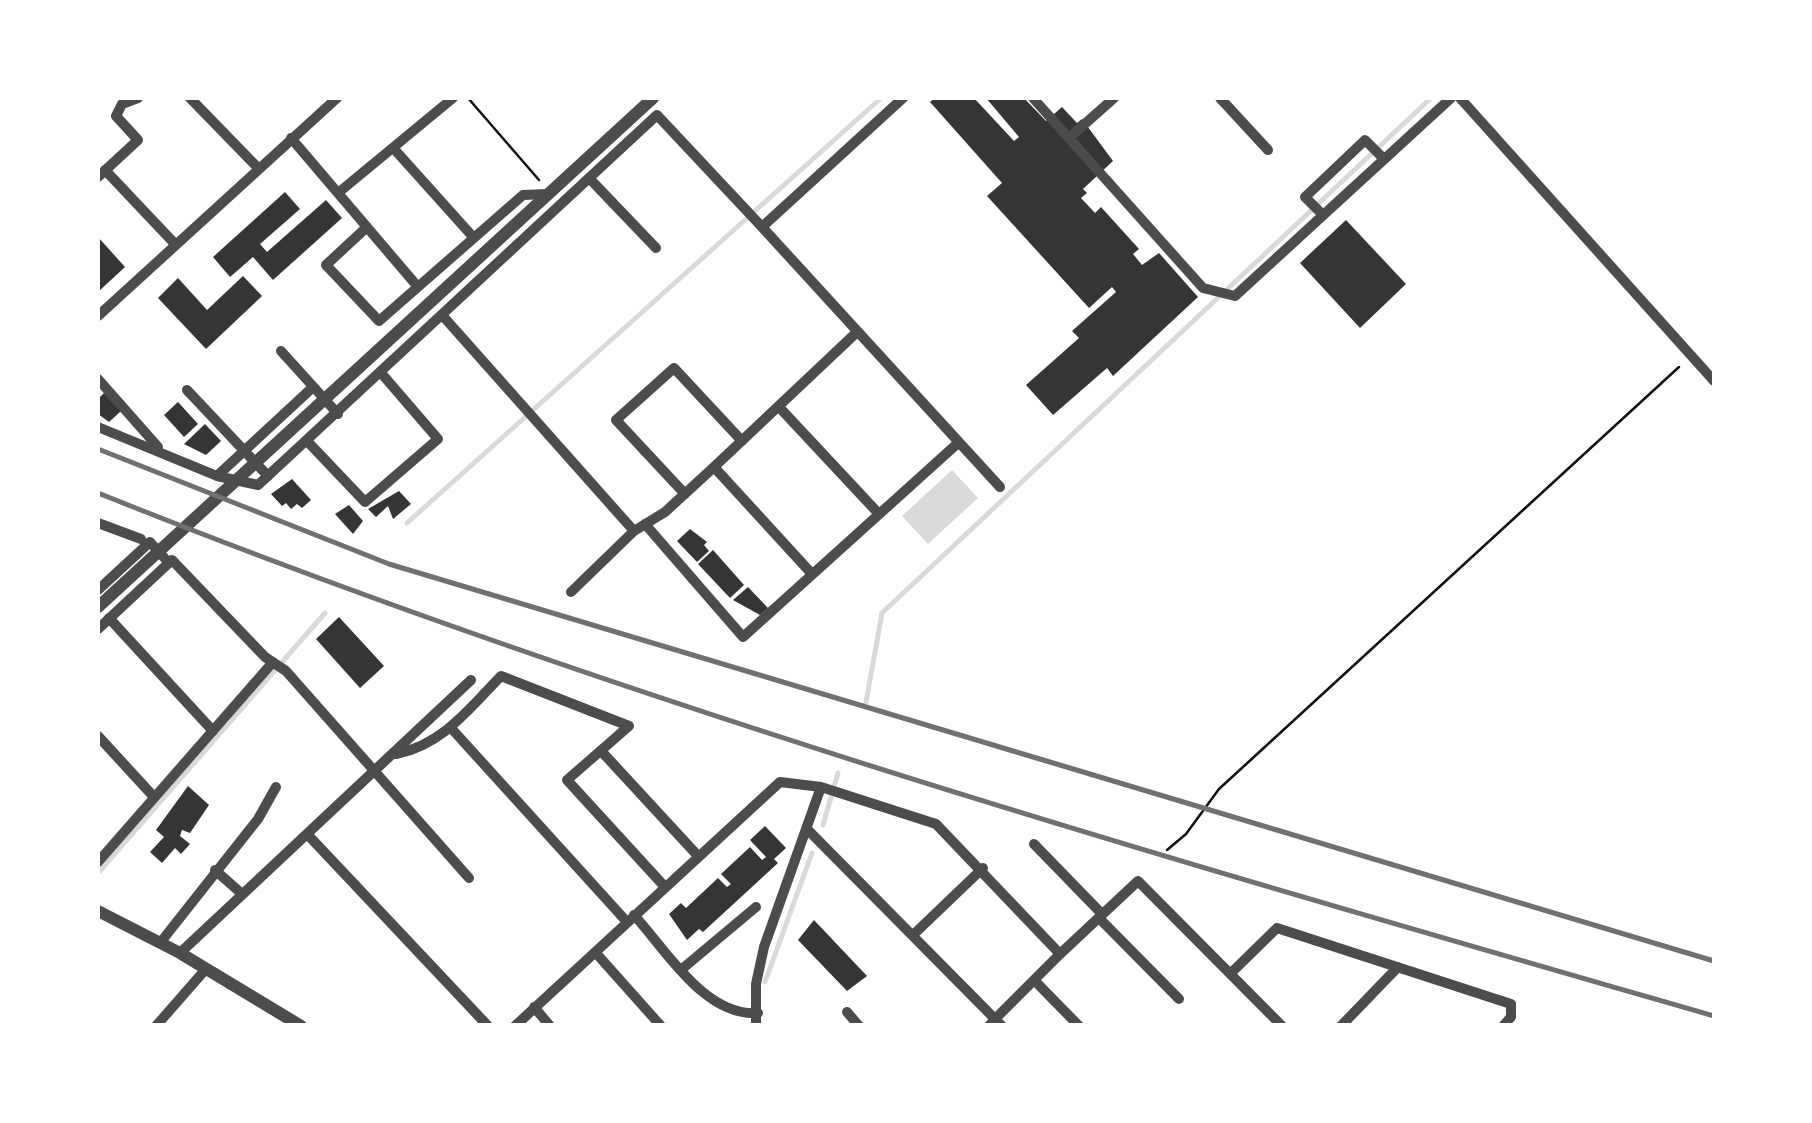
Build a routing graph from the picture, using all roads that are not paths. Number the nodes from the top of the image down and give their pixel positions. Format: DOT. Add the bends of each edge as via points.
graph roads {
  1 [pos="138,98"];
  2 [pos="190,98"];
  3 [pos="336,98"];
  4 [pos="454,98"];
  5 [pos="654,98"];
  6 [pos="902,98"];
  7 [pos="1032,98"];
  8 [pos="1114,98"];
  9 [pos="1220,98"];
  10 [pos="1450,98"];
  11 [pos="1460,98"];
  12 [pos="291,138"];
  13 [pos="1068,138"];
  14 [pos="395,150"];
  15 [pos="1268,150"];
  16 [pos="1384,159"];
  17 [pos="258,168"];
  18 [pos="101,174"];
  19 [pos="589,178"];
  20 [pos="338,193"];
  21 [pos="548,194"];
  22 [pos="1324,215"];
  23 [pos="755,220"];
  24 [pos="367,227"];
  25 [pos="474,238"];
  26 [pos="175,244"];
  27 [pos="656,248"];
  28 [pos="418,287"];
  29 [pos="442,315"];
  30 [pos="98,316"];
  31 [pos="856,332"];
  32 [pos="280,351"];
  33 [pos="382,374"];
  34 [pos="98,379"];
  35 [pos="1714,381"];
  36 [pos="312,388"];
  37 [pos="187,390"];
  38 [pos="779,407"];
  39 [pos="338,414"];
  40 [pos="98,426"];
  41 [pos="308,442"];
  42 [pos="742,442"];
  43 [pos="958,442"];
  44 [pos="162,452"];
  45 [pos="244,452"];
  46 [pos="714,467"];
  47 [pos="217,476"];
  48 [pos="268,476"];
  49 [pos="1000,487"];
  50 [pos="685,494"];
  51 [pos="879,514"];
  52 [pos="98,523"];
  53 [pos="640,527"];
  54 [pos="142,539"];
  55 [pos="169,563"];
  56 [pos="812,574"];
  57 [pos="98,590"];
  58 [pos="572,592"];
  59 [pos="98,607"];
  60 [pos="110,618"];
  61 [pos="98,629"];
  62 [pos="277,665"];
  63 [pos="471,680"];
  64 [pos="451,728"];
  65 [pos="213,732"];
  66 [pos="98,736"];
  67 [pos="603,753"];
  68 [pos="396,754"];
  69 [pos="376,774"];
  70 [pos="276,787"];
  71 [pos="821,788"];
  72 [pos="154,797"];
  73 [pos="808,829"];
  74 [pos="308,835"];
  75 [pos="1034,844"];
  76 [pos="698,856"];
  77 [pos="98,862"];
  78 [pos="983,868"];
  79 [pos="215,870"];
  80 [pos="469,878"];
  81 [pos="665,887"];
  82 [pos="242,894"];
  83 [pos="756,907"];
  84 [pos="98,911"];
  85 [pos="1100,916"];
  86 [pos="630,918"];
  87 [pos="913,935"];
  88 [pos="160,943"];
  89 [pos="594,952"];
  90 [pos="180,953"];
  91 [pos="1060,954"];
  92 [pos="682,968"];
  93 [pos="1398,968"];
  94 [pos="205,970"];
  95 [pos="1231,973"];
  96 [pos="1034,980"];
  97 [pos="1179,999"];
  98 [pos="534,1008"];
  99 [pos="846,1012"];
  100 [pos="757,1019"];
  101 [pos="995,1023"];
  102 [pos="156,1026"];
  103 [pos="301,1026"];
  104 [pos="488,1026"];
  105 [pos="514,1026"];
  106 [pos="550,1026"];
  107 [pos="661,1026"];
  108 [pos="859,1026"];
  109 [pos="1079,1026"];
  110 [pos="1282,1026"];
  111 [pos="1341,1026"];
  112 [pos="1502,1026"];
  1 -- 18 [label="street" via="122,104 116,116 138,140"];
  2 -- 17 [label="street"];
  3 -- 12 [label="street"];
  4 -- 14 [label="street"];
  5 -- 21 [label="street"];
  6 -- 23 [label="street"];
  7 -- 13 [label="street"];
  8 -- 13 [label="street"];
  9 -- 15 [label="street"];
  10 -- 16 [label="street"];
  11 -- 35 [label="street"];
  12 -- 17 [label="street"];
  12 -- 20 [label="street"];
  13 -- 22 [label="street" via="1203,288 1235,296"];
  14 -- 20 [label="street"];
  14 -- 25 [label="street"];
  16 -- 22 [label="street"];
  16 -- 22 [label="street" via="1365,140 1306,196"];
  17 -- 26 [label="street"];
  18 -- 26 [label="street"];
  19 -- 23 [label="street" via="657,115"];
  19 -- 27 [label="street"];
  19 -- 29 [label="street"];
  20 -- 24 [label="street"];
  21 -- 25 [label="street" via="523,195"];
  21 -- 59 [label="street"];
  23 -- 31 [label="street"];
  24 -- 28 [label="street"];
  24 -- 28 [label="street" via="326,265 378,321"];
  25 -- 28 [label="street"];
  26 -- 30 [label="street"];
  29 -- 33 [label="street"];
  29 -- 53 [label="street"];
  31 -- 38 [label="street"];
  31 -- 43 [label="street"];
  32 -- 36 [label="street"];
  33 -- 39 [label="street"];
  33 -- 41 [label="street" via="438,439 365,502"];
  34 -- 44 [label="street"];
  36 -- 39 [label="street"];
  36 -- 45 [label="street"];
  37 -- 45 [label="street"];
  38 -- 42 [label="street"];
  38 -- 51 [label="street"];
  39 -- 41 [label="street"];
  40 -- 44 [label="street"];
  41 -- 48 [label="street"];
  42 -- 46 [label="street"];
  42 -- 50 [label="street" via="674,368 616,420"];
  43 -- 49 [label="street"];
  43 -- 51 [label="street"];
  44 -- 47 [label="street"];
  45 -- 47 [label="street"];
  45 -- 48 [label="street"];
  46 -- 50 [label="street"];
  46 -- 56 [label="street"];
  47 -- 48 [label="street" via="258,485"];
  50 -- 53 [label="street"];
  51 -- 56 [label="street"];
  52 -- 54 [label="street"];
  53 -- 56 [label="street" via="742,637"];
  53 -- 58 [label="street"];
  55 -- 57 [label="street" via="150,542"];
  55 -- 60 [label="street"];
  55 -- 62 [label="street"];
  60 -- 61 [label="street"];
  60 -- 65 [label="street"];
  62 -- 65 [label="street"];
  62 -- 69 [label="street"];
  63 -- 68 [label="street"];
  64 -- 67 [label="street" via="501,676 629,726"];
  64 -- 68 [label="street" via="422,749"];
  64 -- 86 [label="street"];
  65 -- 72 [label="street"];
  66 -- 72 [label="street"];
  67 -- 76 [label="street"];
  67 -- 81 [label="street" via="567,780"];
  68 -- 69 [label="street"];
  69 -- 74 [label="street"];
  69 -- 80 [label="street"];
  70 -- 79 [label="street"];
  71 -- 73 [label="street"];
  71 -- 76 [label="street" via="780,782"];
  71 -- 78 [label="street" via="936,824"];
  72 -- 77 [label="street"];
  73 -- 87 [label="street"];
  73 -- 100 [label="street" via="764,947"];
  74 -- 82 [label="street"];
  74 -- 104 [label="street"];
  75 -- 85 [label="street"];
  76 -- 81 [label="street"];
  78 -- 87 [label="street"];
  78 -- 91 [label="street"];
  79 -- 82 [label="street"];
  79 -- 88 [label="street"];
  81 -- 86 [label="street"];
  82 -- 90 [label="street"];
  83 -- 92 [label="street"];
  84 -- 88 [label="street"];
  85 -- 91 [label="street"];
  85 -- 95 [label="street" via="1138,881"];
  85 -- 97 [label="street"];
  86 -- 89 [label="street"];
  86 -- 92 [label="street"];
  87 -- 101 [label="street"];
  88 -- 90 [label="street"];
  89 -- 98 [label="street"];
  89 -- 107 [label="street"];
  90 -- 94 [label="street"];
  91 -- 96 [label="street"];
  92 -- 100 [label="street" via="712,1000"];
  93 -- 95 [label="street" via="1277,928"];
  93 -- 111 [label="street"];
  93 -- 112 [label="street" via="1511,1004"];
  94 -- 102 [label="street"];
  94 -- 103 [label="street"];
  95 -- 110 [label="street"];
  96 -- 101 [label="street"];
  96 -- 109 [label="street"];
  98 -- 105 [label="street"];
  98 -- 106 [label="street"];
  99 -- 108 [label="street"];
}
